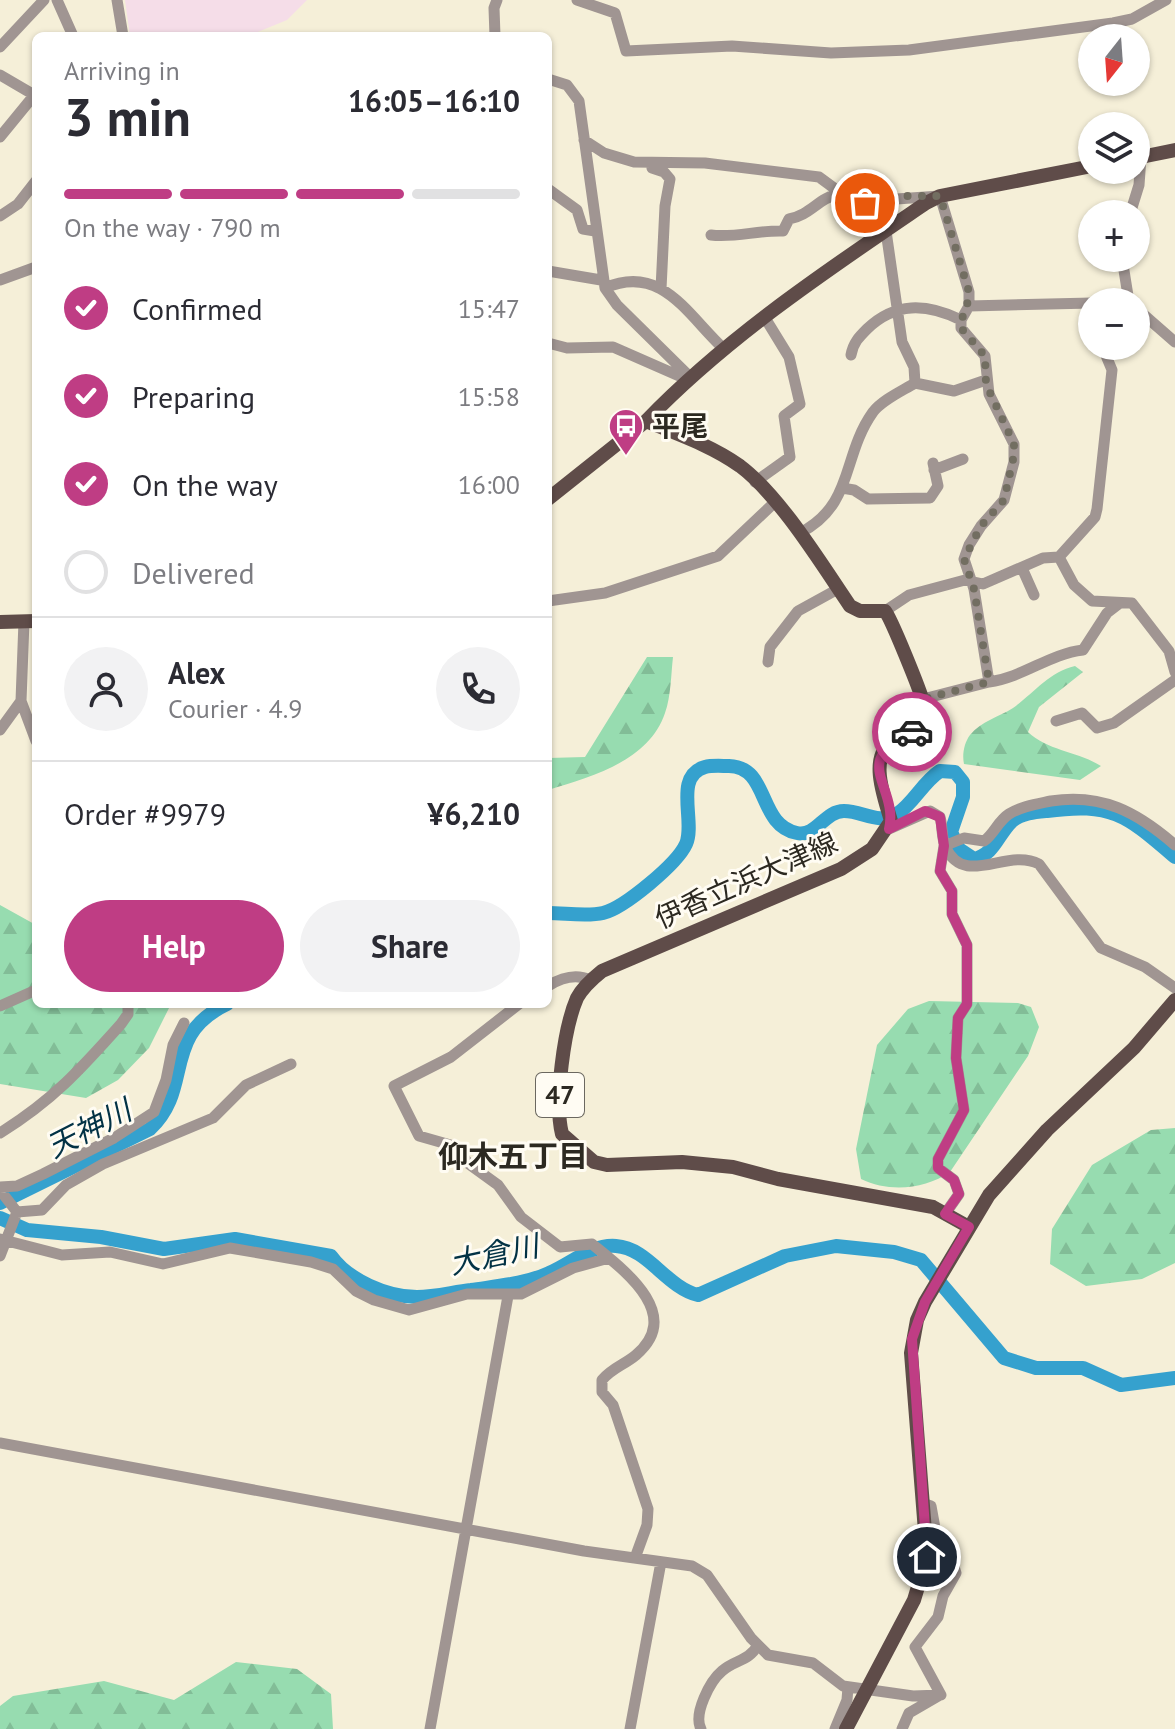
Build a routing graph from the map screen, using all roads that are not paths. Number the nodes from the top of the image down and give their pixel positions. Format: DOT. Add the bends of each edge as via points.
graph roads {
  1 [pos="44,0"];
  2 [pos="57,0"];
  3 [pos="117,0"];
  4 [pos="497,0"];
  5 [pos="577,0"];
  6 [pos="1166,0"];
  7 [pos="71,32"];
  8 [pos="122,32"];
  9 [pos="495,32"];
  10 [pos="0,47"];
  11 [pos="0,75"];
  12 [pos="552,80"];
  13 [pos="32,93"];
  14 [pos="32,100"];
  15 [pos="0,137"];
  16 [pos="584,140"];
  17 [pos="1175,150"];
  18 [pos="1150,155"];
  19 [pos="643,163"];
  20 [pos="1078,169"];
  21 [pos="32,186"];
  22 [pos="552,192"];
  23 [pos="839,194"];
  24 [pos="940,196"];
  25 [pos="0,216"];
  26 [pos="595,231"];
  27 [pos="886,231"];
  28 [pos="711,235"];
  29 [pos="32,268"];
  30 [pos="552,272"];
  31 [pos="0,280"];
  32 [pos="603,284"];
  33 [pos="661,289"];
  34 [pos="1078,303"];
  35 [pos="969,306"];
  36 [pos="898,307"];
  37 [pos="765,318"];
  38 [pos="961,320"];
  39 [pos="1150,320"];
  40 [pos="1175,342"];
  41 [pos="552,344"];
  42 [pos="724,349"];
  43 [pos="851,355"];
  44 [pos="1108,360"];
  45 [pos="688,378"];
  46 [pos="986,380"];
  47 [pos="915,383"];
  48 [pos="646,421"];
  49 [pos="963,459"];
  50 [pos="755,482"];
  51 [pos="842,488"];
  52 [pos="552,496"];
  53 [pos="774,503"];
  54 [pos="800,533"];
  55 [pos="1059,557"];
  56 [pos="1022,568"];
  57 [pos="971,581"];
  58 [pos="838,589"];
  59 [pos="1034,595"];
  60 [pos="552,600"];
  61 [pos="1124,601"];
  62 [pos="885,611"];
  63 [pos="30,621"];
  64 [pos="0,622"];
  65 [pos="768,662"];
  66 [pos="1175,672"];
  67 [pos="1175,680"];
  68 [pos="989,682"];
  69 [pos="923,699"];
  70 [pos="21,701"];
  71 [pos="1056,721"];
  72 [pos="3,725"];
  73 [pos="32,730"];
  74 [pos="890,825"];
  75 [pos="947,844"];
  76 [pos="1175,845"];
  77 [pos="590,980"];
  78 [pos="552,984"];
  79 [pos="1175,988"];
  80 [pos="32,992"];
  81 [pos="1175,1000"];
  82 [pos="0,1006"];
  83 [pos="128,1008"];
  84 [pos="514,1008"];
  85 [pos="184,1023"];
  86 [pos="291,1064"];
  87 [pos="0,1133"];
  88 [pos="1,1189"];
  89 [pos="16,1213"];
  90 [pos="945,1214"];
  91 [pos="969,1227"];
  92 [pos="4,1239"];
  93 [pos="0,1256"];
  94 [pos="609,1258"];
  95 [pos="508,1296"];
  96 [pos="0,1443"];
  97 [pos="925,1504"];
  98 [pos="466,1529"];
  99 [pos="635,1558"];
  100 [pos="661,1562"];
  101 [pos="758,1645"];
  102 [pos="850,1687"];
  103 [pos="941,1695"];
  104 [pos="430,1729"];
  105 [pos="630,1729"];
  106 [pos="701,1729"];
  107 [pos="835,1729"];
  108 [pos="846,1729"];
  109 [pos="902,1729"];
  1 -- 10 [label="street"];
  2 -- 7 [label="street"];
  3 -- 8 [label="street"];
  4 -- 9 [label="street"];
  5 -- 6 [label="street" via="615,13 626,51 732,46 831,53 909,50 1113,23"];
  11 -- 13 [label="street"];
  12 -- 16 [label="street" via="567,85 579,101"];
  14 -- 15 [label="street"];
  16 -- 19 [label="street" via="621,160"];
  16 -- 26 [label="street"];
  17 -- 18 [label="main road"];
  19 -- 23 [label="street" via="705,163 808,174"];
  19 -- 33 [label="street" via="670,179"];
  20 -- 24 [label="main road"];
  21 -- 25 [label="street"];
  22 -- 26 [label="street" via="577,210 583,229"];
  23 -- 24 [label="street" via="853,202"];
  23 -- 28 [label="street" via="827,196 806,216 789,219 783,231"];
  24 -- 27 [label="main road"];
  24 -- 35 [label="street"];
  26 -- 32 [label="street"];
  27 -- 36 [label="street"];
  27 -- 37 [label="main road"];
  29 -- 31 [label="street"];
  30 -- 32 [label="street"];
  32 -- 33 [label="street" via="643,279"];
  32 -- 45 [label="street"];
  33 -- 42 [label="street" via="690,311"];
  34 -- 35 [label="street"];
  35 -- 38 [label="street"];
  36 -- 38 [label="street" via="947,313"];
  36 -- 43 [label="street" via="857,339"];
  36 -- 47 [label="street"];
  37 -- 42 [label="main road"];
  37 -- 50 [label="street" via="789,357 801,394 800,404 784,416 790,457"];
  38 -- 46 [label="street" via="961,328 985,356"];
  39 -- 40 [label="street"];
  41 -- 45 [label="street" via="613,347"];
  42 -- 45 [label="main road"];
  44 -- 55 [label="street" via="1112,370 1097,509"];
  45 -- 48 [label="main road"];
  46 -- 47 [label="street" via="954,391"];
  46 -- 57 [label="street" via="1014,444 1014,462 1004,500 965,552"];
  47 -- 51 [label="street" via="874,409"];
  48 -- 50 [label="main road" via="714,450"];
  48 -- 52 [label="main road"];
  49 -- 51 [label="street" via="934,466 938,486 923,500 868,499"];
  50 -- 53 [label="main road"];
  51 -- 54 [label="street" via="832,511"];
  53 -- 54 [label="main road"];
  53 -- 60 [label="street" via="718,556 605,593"];
  54 -- 58 [label="main road"];
  55 -- 56 [label="street"];
  55 -- 61 [label="street" via="1074,585 1092,601"];
  56 -- 57 [label="street" via="983,584"];
  56 -- 59 [label="street"];
  57 -- 62 [label="street" via="909,595"];
  57 -- 68 [label="street"];
  58 -- 62 [label="main road" via="854,609"];
  58 -- 65 [label="street" via="798,611 770,647"];
  61 -- 66 [label="street" via="1132,603 1158,635"];
  61 -- 68 [label="street" via="1107,613 1083,650 1059,653 1018,677"];
  62 -- 69 [label="main road"];
  63 -- 64 [label="main road"];
  63 -- 70 [label="street"];
  67 -- 71 [label="street" via="1114,723 1097,728 1082,713"];
  68 -- 69 [label="street"];
  69 -- 74 [label="main road" via="922,725 890,742 880,759"];
  70 -- 72 [label="street"];
  70 -- 73 [label="street"];
  74 -- 75 [label="street" via="930,811 940,817"];
  74 -- 77 [label="main road, 伊香立浜大津線" via="872,849 813,883"];
  75 -- 76 [label="street" via="964,838 984,841 1006,815 1080,798 1124,808"];
  75 -- 79 [label="street" via="950,856 969,867 1011,857 1039,864 1101,948"];
  75 -- 90 [label="street" via="940,871 952,891 952,914 967,945 967,1004 958,1018 956,1058 964,1110 938,1159 938,1168 954,1180 959,1194"];
  77 -- 78 [label="street" via="569,977"];
  77 -- 90 [label="main road, 47" via="572,1013 558,1121 562,1134 594,1162 733,1167 933,1207"];
  80 -- 82 [label="street"];
  81 -- 91 [label="main road" via="1134,1048 1006,1173"];
  83 -- 87 [label="street" via="121,1024 67,1085"];
  84 -- 94 [label="street" via="451,1057 394,1086 419,1136 454,1146 498,1185 521,1217 560,1247 592,1244"];
  85 -- 88 [label="street" via="154,1112 43,1174"];
  86 -- 89 [label="street" via="246,1085 213,1118 103,1164 66,1185 42,1210"];
  88 -- 89 [label="street"];
  89 -- 92 [label="street"];
  90 -- 91 [label="main road, 47"];
  91 -- 97 [label="main road" via="925,1302 911,1353"];
  92 -- 93 [label="street"];
  92 -- 95 [label="street" via="62,1255 110,1252 163,1264 230,1248 311,1262 333,1269 374,1300 409,1310 467,1294"];
  94 -- 95 [label="street"];
  94 -- 99 [label="street" via="648,1296 654,1309 647,1343 602,1380 602,1392 613,1405 648,1509"];
  95 -- 98 [label="street"];
  96 -- 98 [label="street"];
  97 -- 103 [label="street" via="931,1506 937,1539 956,1573 938,1617 915,1647"];
  97 -- 108 [label="main road" via="924,1576"];
  98 -- 99 [label="street"];
  98 -- 104 [label="street"];
  99 -- 100 [label="street"];
  100 -- 101 [label="street" via="692,1566 707,1575"];
  100 -- 105 [label="street"];
  101 -- 102 [label="street" via="768,1655 813,1663"];
  101 -- 106 [label="street" via="745,1661 716,1678 698,1714"];
  102 -- 103 [label="street"];
  102 -- 107 [label="street"];
  103 -- 109 [label="street" via="909,1713"];
}
